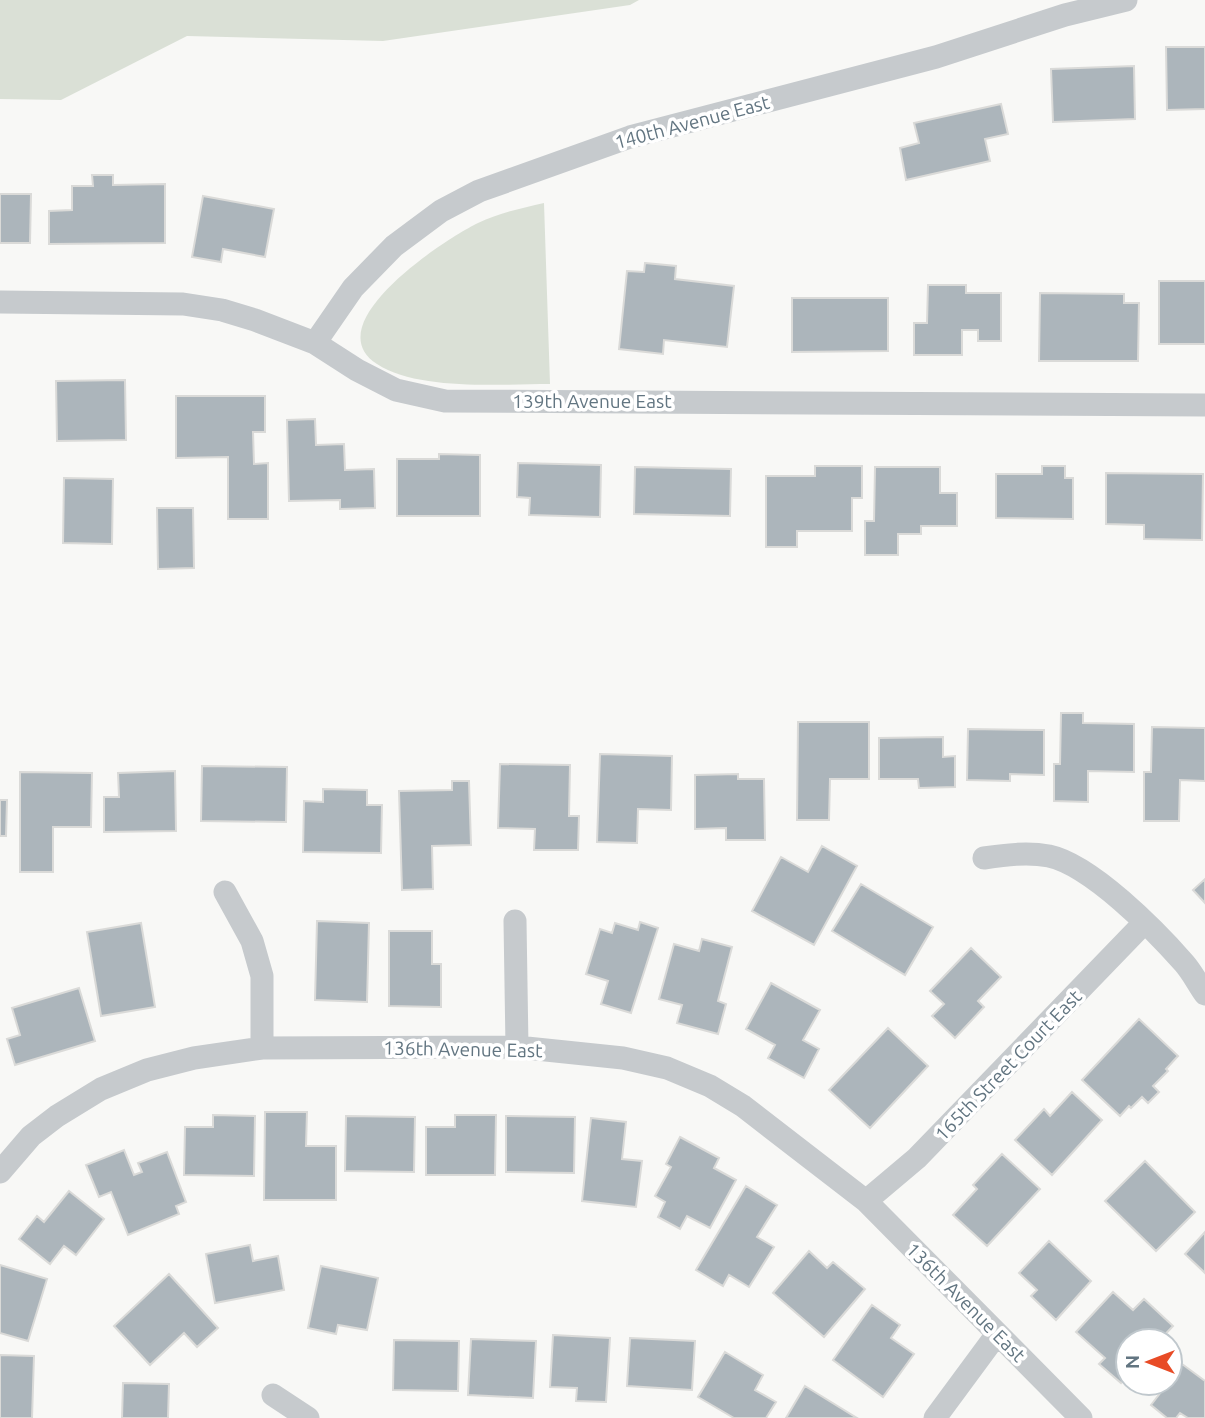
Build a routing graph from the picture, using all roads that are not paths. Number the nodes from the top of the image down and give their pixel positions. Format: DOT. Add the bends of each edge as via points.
graph roads {
  1 [pos="1126,0"];
  2 [pos="0,302"];
  3 [pos="315,343"];
  4 [pos="1205,405"];
  5 [pos="984,858"];
  6 [pos="225,892"];
  7 [pos="515,921"];
  8 [pos="1144,923"];
  9 [pos="1205,994"];
  10 [pos="517,1047"];
  11 [pos="262,1048"];
  12 [pos="0,1172"];
  13 [pos="866,1201"];
  14 [pos="997,1334"];
  15 [pos="273,1395"];
  16 [pos="308,1418"];
  17 [pos="935,1418"];
  18 [pos="1081,1418"];
  1 -- 3 [label="street, 140th Avenue East" via="936,57 630,138 479,191 441,211 394,246 353,288"];
  2 -- 3 [label="street, 139th Avenue East" via="183,304 222,310"];
  3 -- 4 [label="street, 139th Avenue East" via="396,390 445,401"];
  5 -- 8 [label="street" via="1011,853 1050,857 1087,872"];
  6 -- 11 [label="street" via="252,941 262,976"];
  7 -- 10 [label="street"];
  8 -- 9 [label="street" via="1185,964"];
  8 -- 13 [label="street, 165th Street Court East" via="917,1158"];
  10 -- 11 [label="street, 136th Avenue East"];
  10 -- 13 [label="street, 136th Avenue East" via="623,1058 667,1068 710,1086"];
  11 -- 12 [label="street, 136th Avenue East" via="147,1070 101,1089 31,1136"];
  13 -- 14 [label="street, 136th Avenue East"];
  14 -- 17 [label="street"];
  14 -- 18 [label="street, 136th Avenue East"];
  15 -- 16 [label="street"];
}
